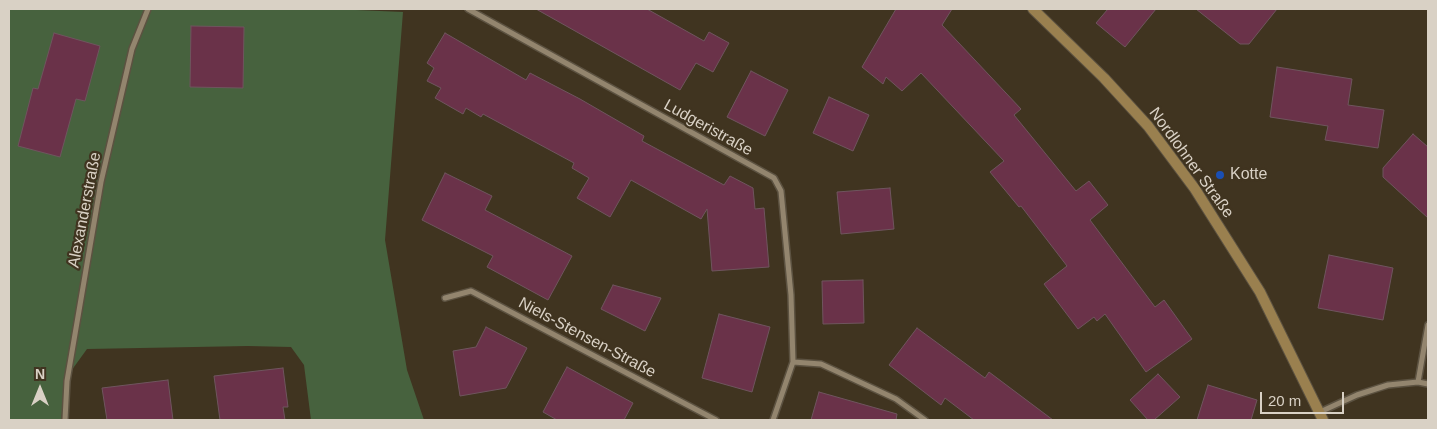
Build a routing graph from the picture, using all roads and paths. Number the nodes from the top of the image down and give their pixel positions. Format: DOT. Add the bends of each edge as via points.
graph roads {
  1 [pos="148,9"];
  2 [pos="468,9"];
  3 [pos="1034,9"];
  4 [pos="445,298"];
  5 [pos="1428,325"];
  6 [pos="792,362"];
  7 [pos="1418,382"];
  8 [pos="1428,384"];
  9 [pos="1322,416"];
  10 [pos="65,420"];
  11 [pos="716,420"];
  12 [pos="773,420"];
  13 [pos="925,420"];
  1 -- 10 [label="street, Alexanderstraße" via="132,49 101,182 67,381"];
  2 -- 6 [label="street, Ludgeristraße" via="774,178 781,191"];
  3 -- 9 [label="street, Nordlohner Straße" via="1148,126 1195,189 1260,292"];
  4 -- 11 [label="street, Niels-Stensen-Straße" via="471,291"];
  5 -- 7 [label="street"];
  6 -- 12 [label="street, Ludgeristraße"];
  6 -- 13 [label="street" via="821,364 896,399"];
  7 -- 8 [label="street, Nordlohner Straße"];
  7 -- 9 [label="street, Nordlohner Straße" via="1380,387 1357,395"];
}
